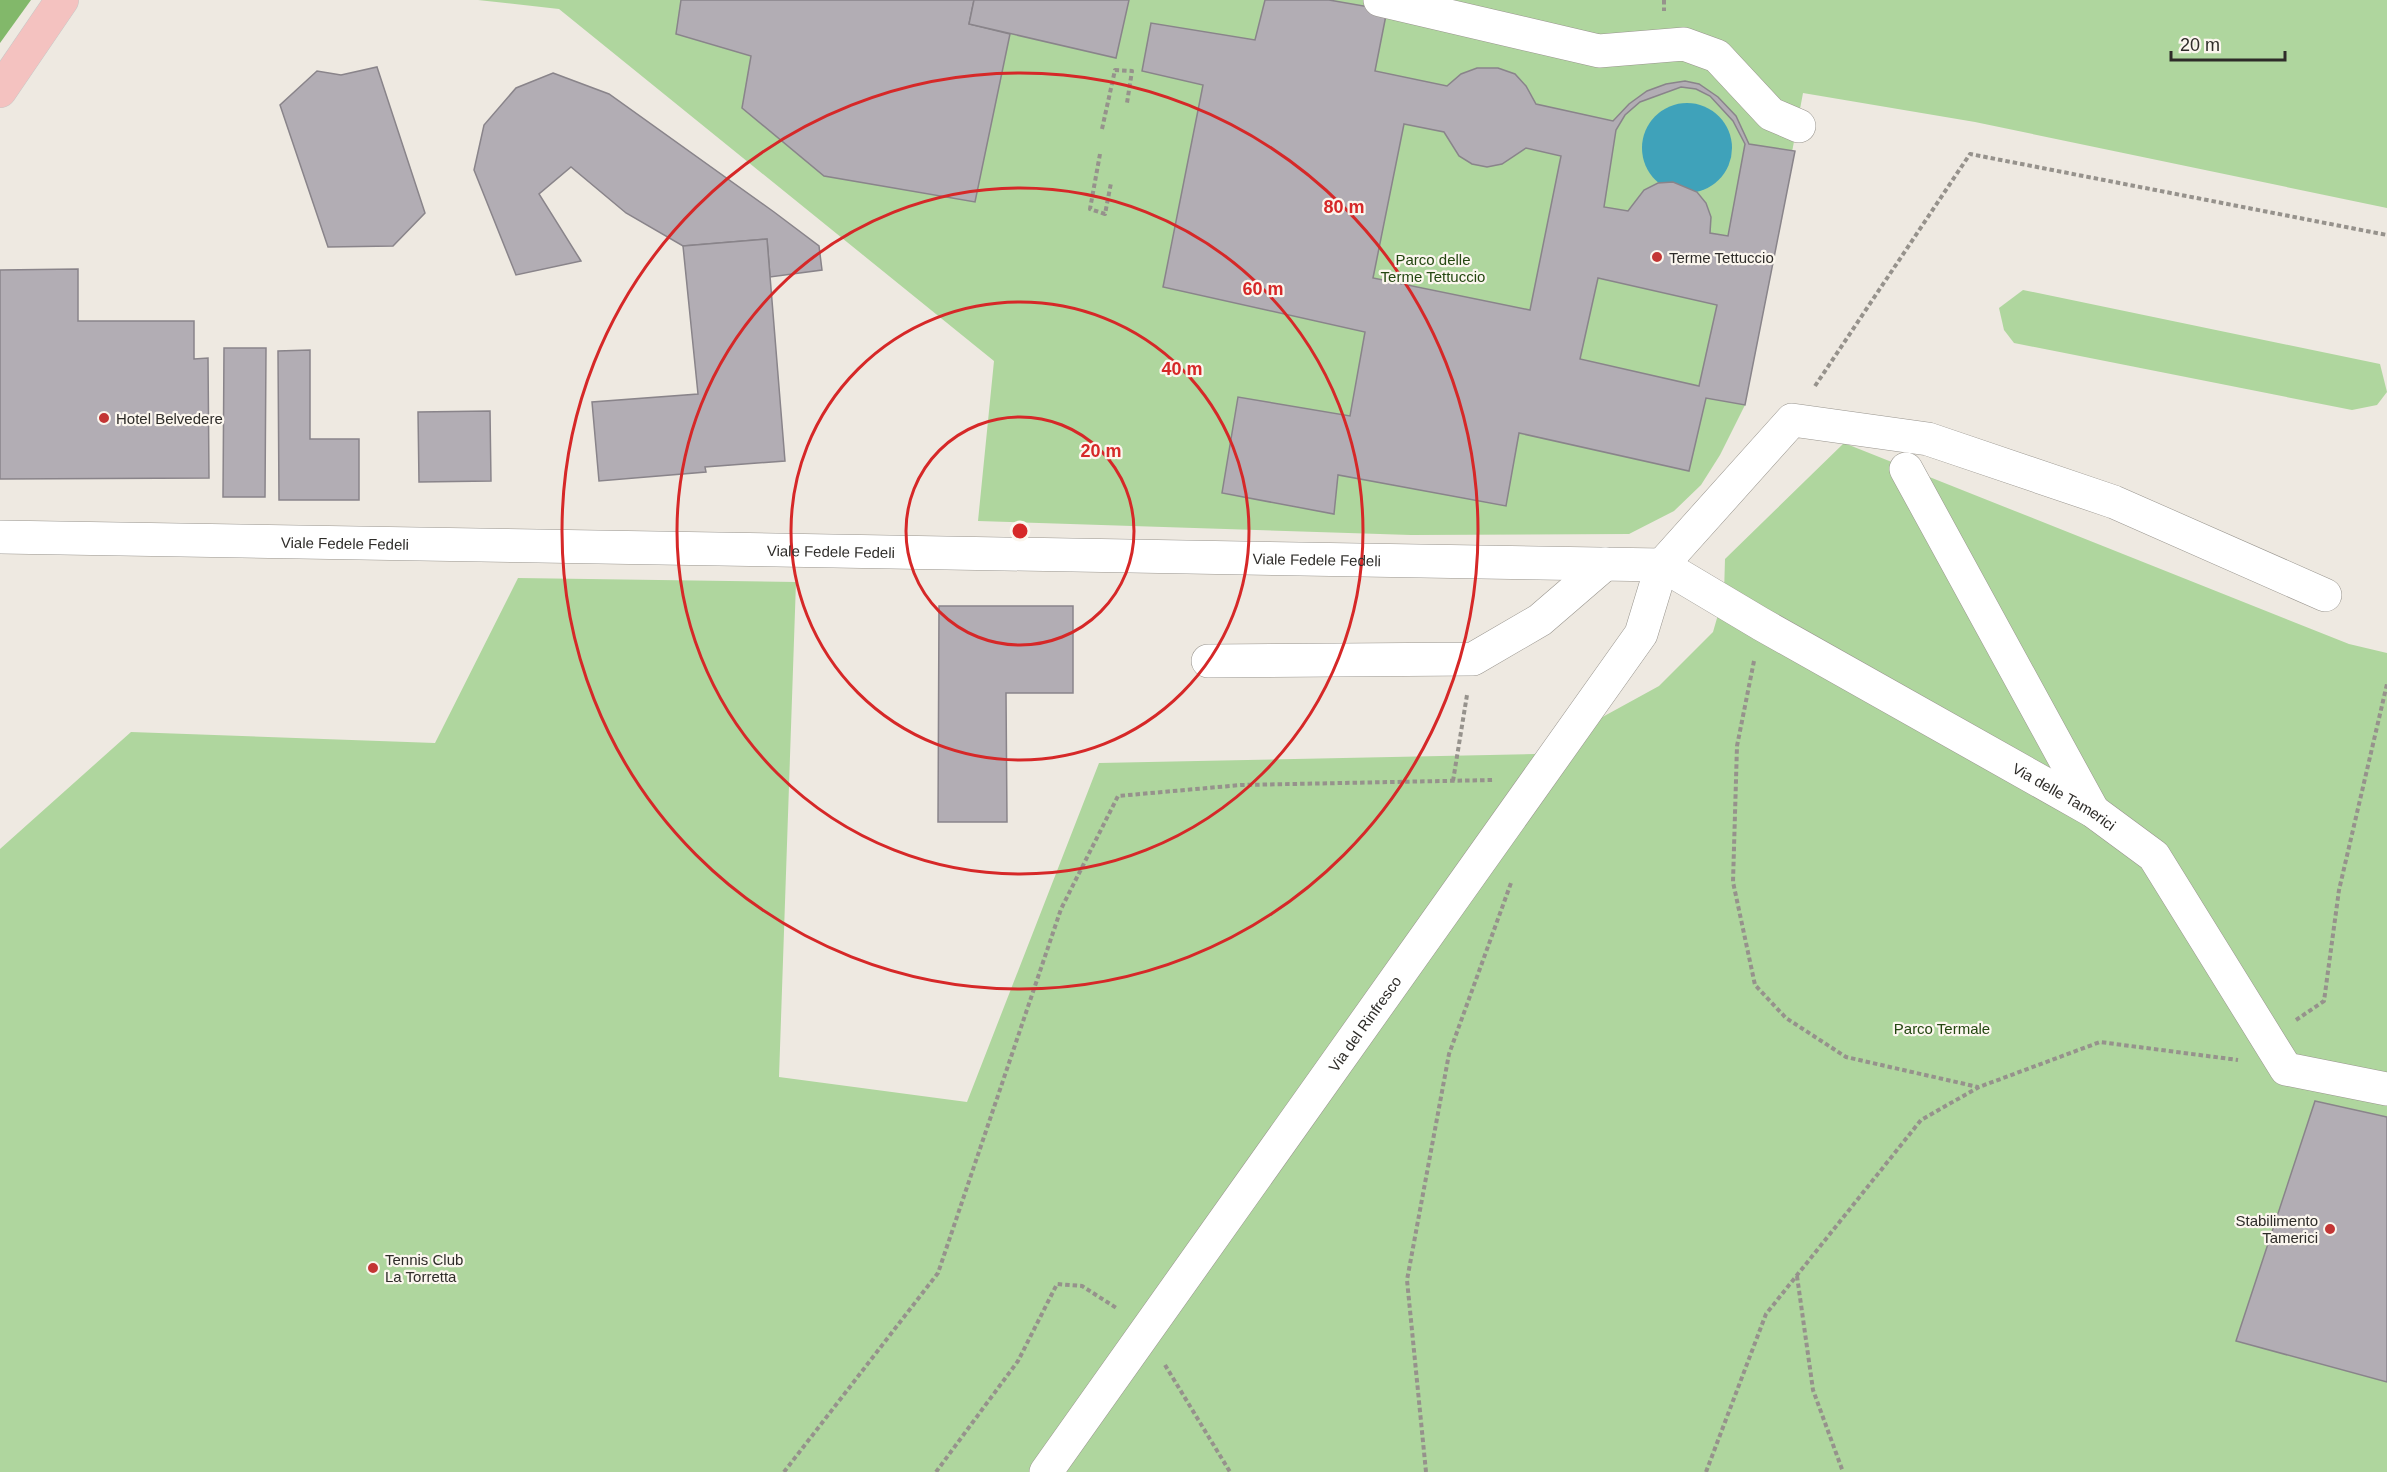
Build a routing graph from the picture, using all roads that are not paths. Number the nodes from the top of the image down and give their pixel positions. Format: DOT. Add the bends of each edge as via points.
graph roads {
  1 [pos="62,0"];
  2 [pos="1380,0"];
  3 [pos="0,91"];
  4 [pos="1798,126"];
  5 [pos="1906,469"];
  6 [pos="0,537"];
  7 [pos="1605,564"];
  8 [pos="1662,565"];
  9 [pos="2325,595"];
  10 [pos="1208,661"];
  11 [pos="2093,811"];
  12 [pos="2387,1089"];
  13 [pos="1046,1472"];
  1 -- 3 [label="main road"];
  2 -- 4 [label="street" via="1599,51 1684,44 1717,56 1771,114"];
  5 -- 11 [label="street"];
  6 -- 7 [label="street, Viale Fedele Fedeli"];
  7 -- 8 [label="street, Viale Fedele Fedeli"];
  7 -- 10 [label="street" via="1540,620 1473,658"];
  8 -- 9 [label="street" via="1792,420 1928,439 2114,501"];
  8 -- 11 [label="street, Via delle Tamerici"];
  8 -- 13 [label="street, Via del Rinfresco" via="1641,634"];
  11 -- 12 [label="street, Via delle Tamerici" via="2154,856 2286,1069"];
}
